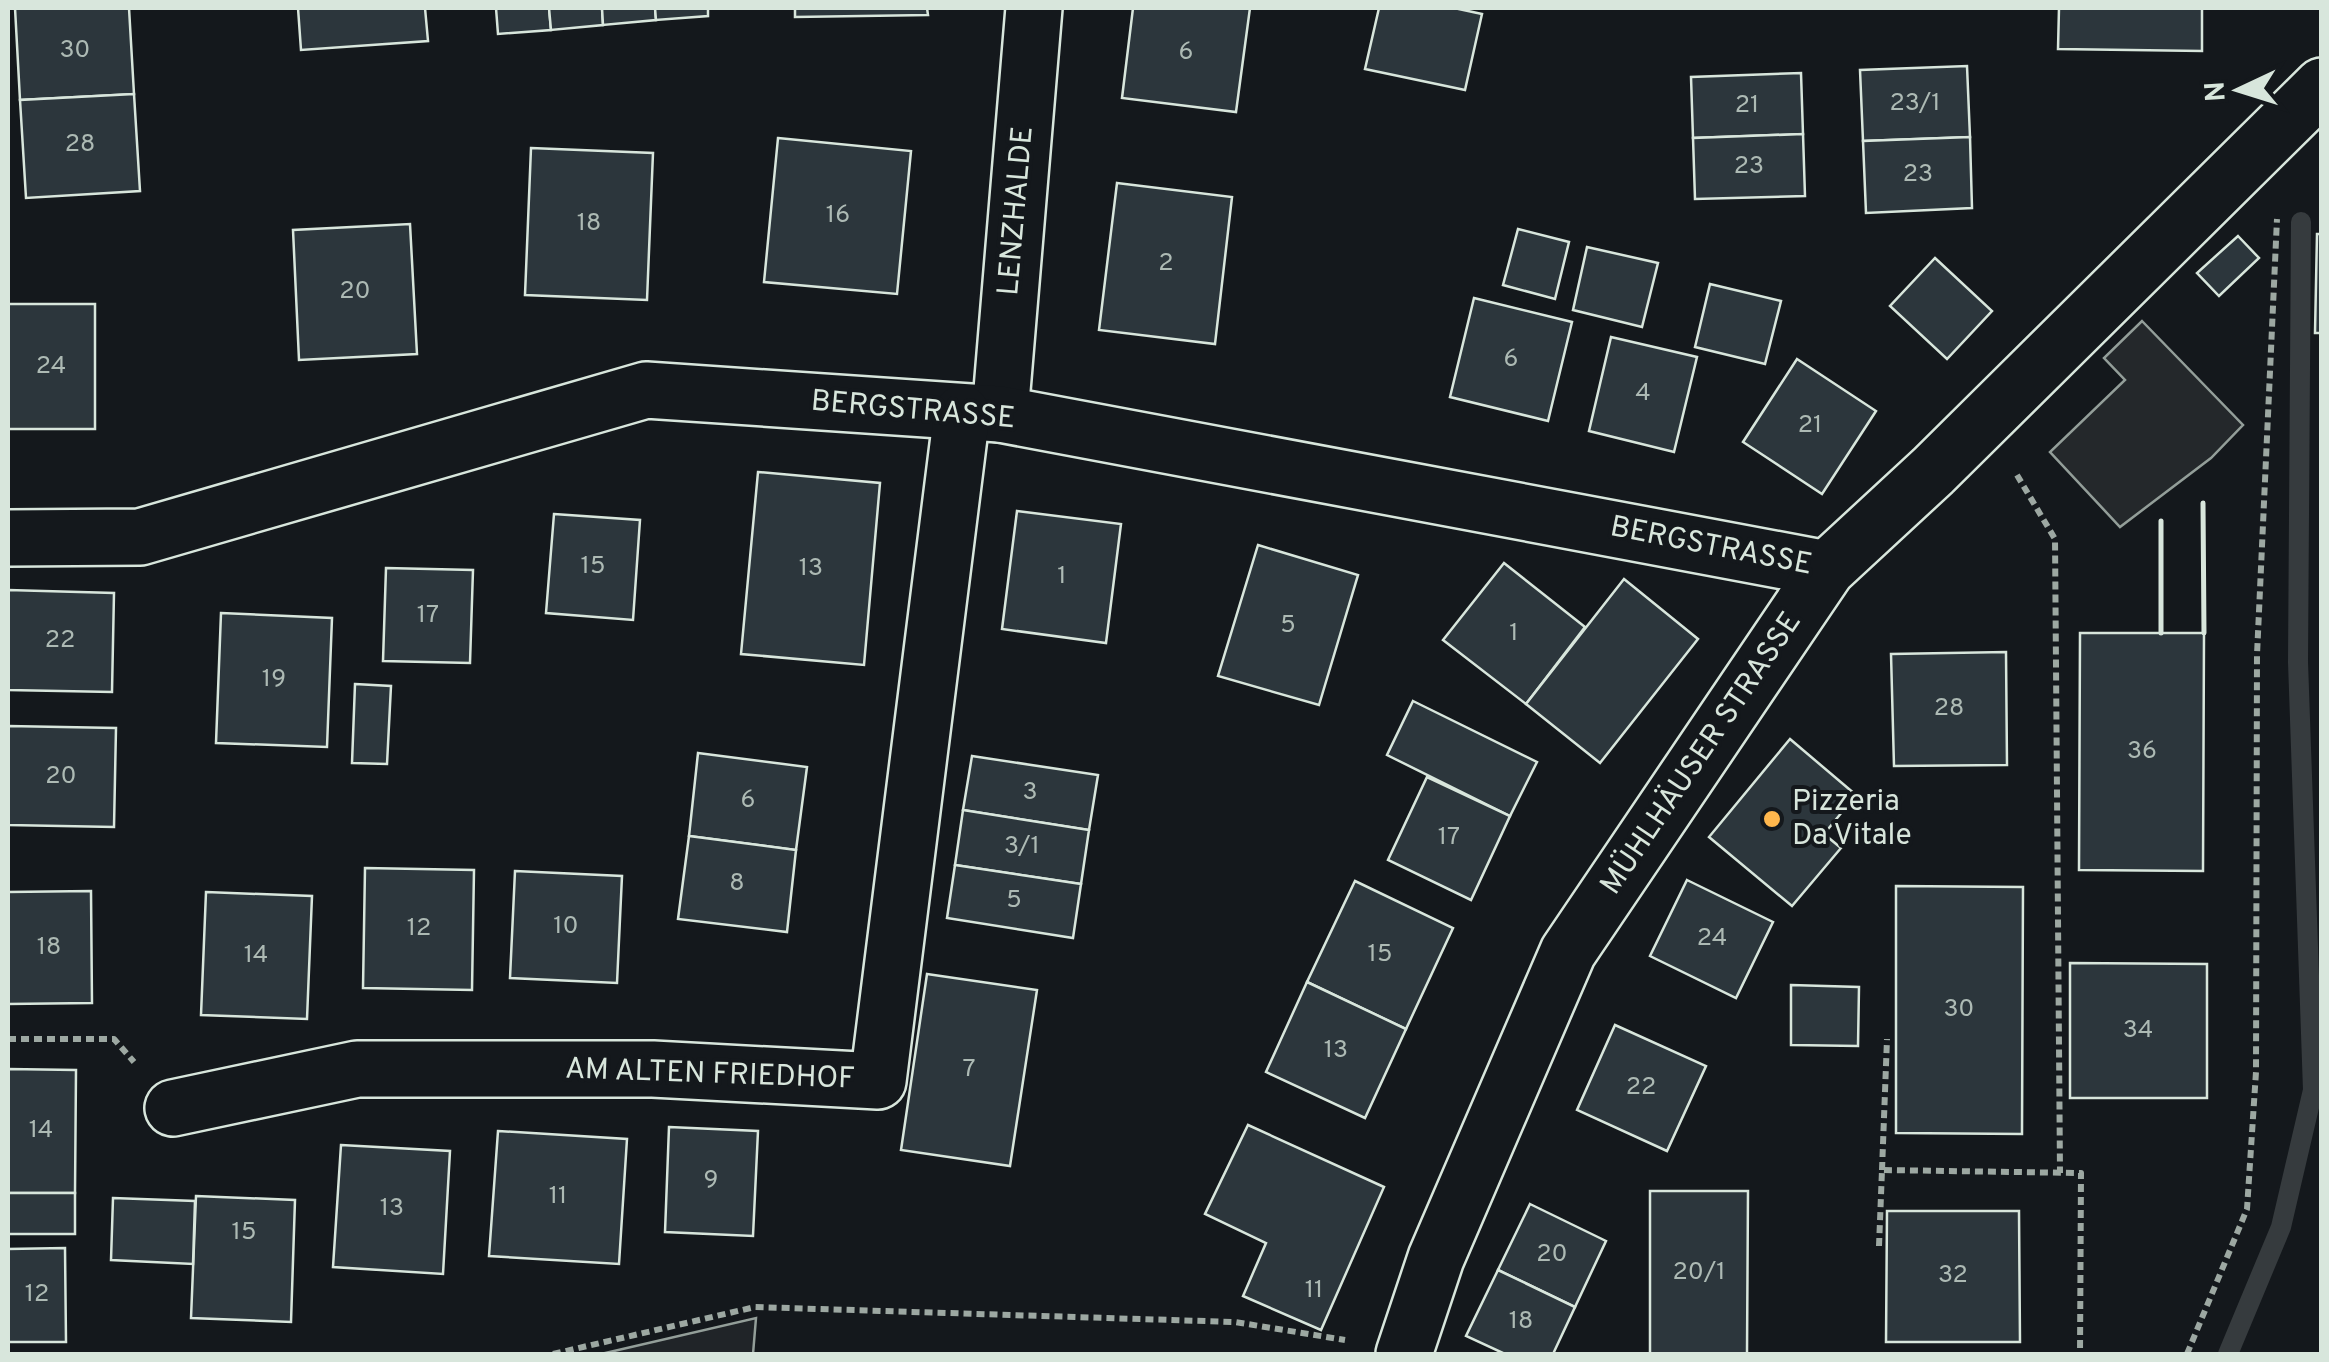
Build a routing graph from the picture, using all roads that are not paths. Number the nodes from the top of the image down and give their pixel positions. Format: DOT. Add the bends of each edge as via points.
graph roads {
  1 [pos="1034,8"];
  2 [pos="2322,86"];
  3 [pos="981,414"];
  4 [pos="8,538"];
  5 [pos="1827,569"];
  6 [pos="173,1108"];
  7 [pos="1405,1352"];
  1 -- 3 [label="street, LENZHALDE"];
  2 -- 5 [label="street, MÜHLHÄUSER STRASSE"];
  3 -- 4 [label="street, BERGSTRASSE" via="646,390 140,537"];
  3 -- 5 [label="street, BERGSTRASSE"];
  3 -- 6 [label="street, AM ALTEN FRIEDHOF" via="878,1081 653,1069 357,1069"];
  5 -- 7 [label="street, MÜHLHÄUSER STRASSE" via="1568,952 1436,1258"];
}
